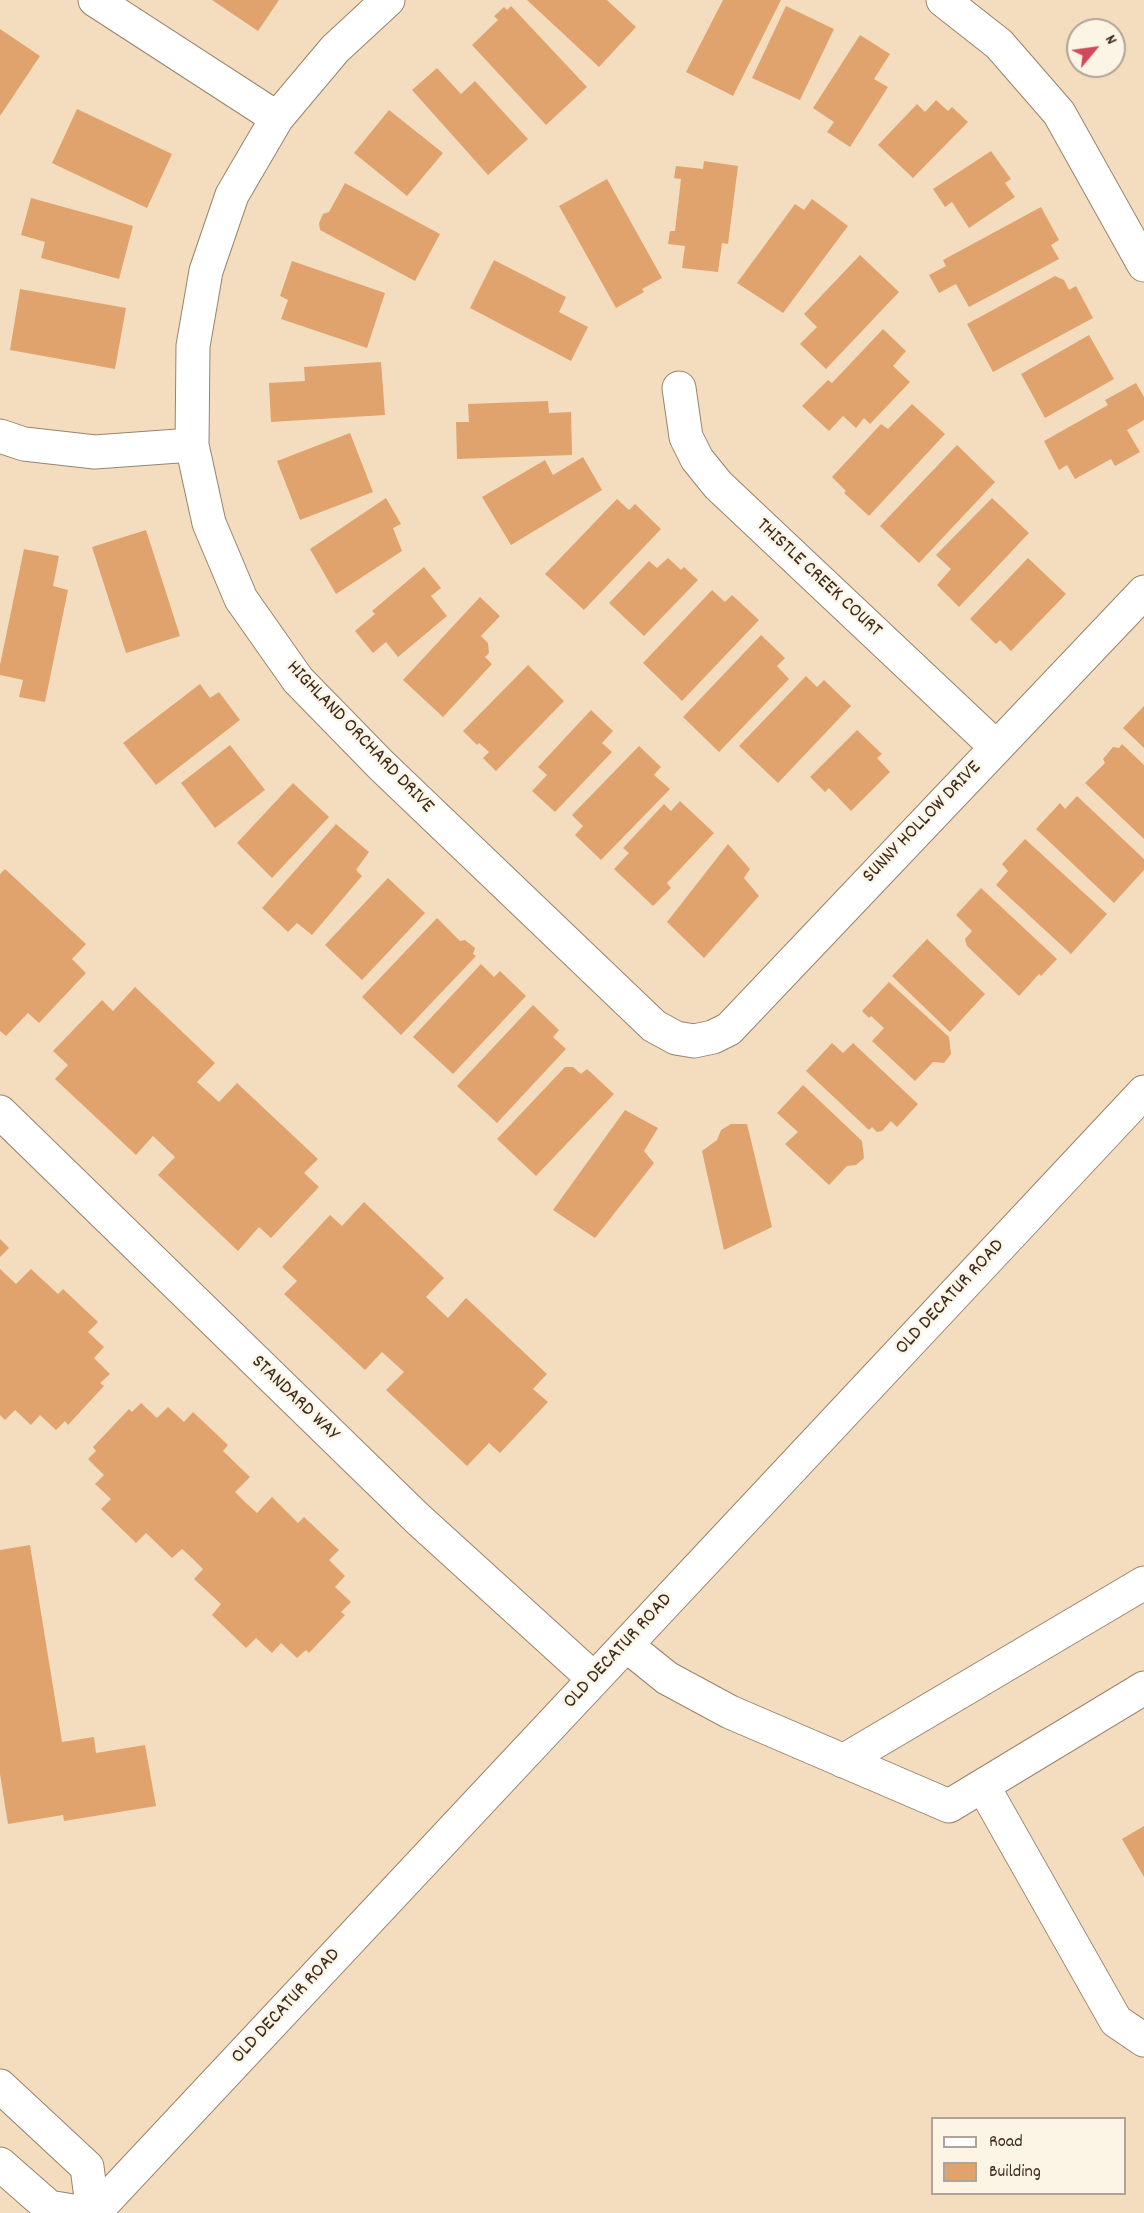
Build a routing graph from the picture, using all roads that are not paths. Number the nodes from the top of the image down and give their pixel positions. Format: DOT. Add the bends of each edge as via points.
graph roads {
  1 [pos="95,0"];
  2 [pos="388,0"];
  3 [pos="943,0"];
  4 [pos="277,118"];
  5 [pos="1144,265"];
  6 [pos="679,388"];
  7 [pos="0,436"];
  8 [pos="192,446"];
  9 [pos="1144,592"];
  10 [pos="995,746"];
  11 [pos="694,1041"];
  12 [pos="1144,1092"];
  13 [pos="0,1112"];
  14 [pos="1144,1583"];
  15 [pos="626,1645"];
  16 [pos="594,1679"];
  17 [pos="1144,1688"];
  18 [pos="843,1761"];
  19 [pos="983,1786"];
  20 [pos="1144,2040"];
  21 [pos="0,2086"];
  22 [pos="0,2164"];
  23 [pos="84,2213"];
  24 [pos="94,2213"];
  1 -- 4 [label="street"];
  2 -- 4 [label="street, HIGHLAND ORCHARD DRIVE" via="335,49"];
  3 -- 5 [label="street" via="999,44 1059,113"];
  4 -- 8 [label="street, HIGHLAND ORCHARD DRIVE" via="232,195 206,271 193,346"];
  6 -- 10 [label="street, THISTLE CREEK COURT" via="686,437 697,459 718,485"];
  7 -- 8 [label="street" via="24,444 95,452"];
  8 -- 11 [label="street, HIGHLAND ORCHARD DRIVE" via="209,523 241,598 298,680 381,765 654,1026 676,1038"];
  9 -- 10 [label="street, SUNNY HOLLOW DRIVE"];
  10 -- 11 [label="street, SUNNY HOLLOW DRIVE" via="729,1029"];
  12 -- 15 [label="street, OLD DECATUR ROAD"];
  13 -- 16 [label="street, STANDARD WAY" via="418,1519"];
  14 -- 18 [label="street"];
  15 -- 16 [label="street, OLD DECATUR ROAD"];
  15 -- 18 [label="street" via="667,1678 730,1712"];
  16 -- 24 [label="street, OLD DECATUR ROAD"];
  17 -- 19 [label="street"];
  18 -- 19 [label="street" via="949,1806"];
  19 -- 20 [label="street" via="1116,2021"];
  21 -- 24 [label="street" via="87,2167"];
  22 -- 23 [label="street" via="49,2207"];
}
